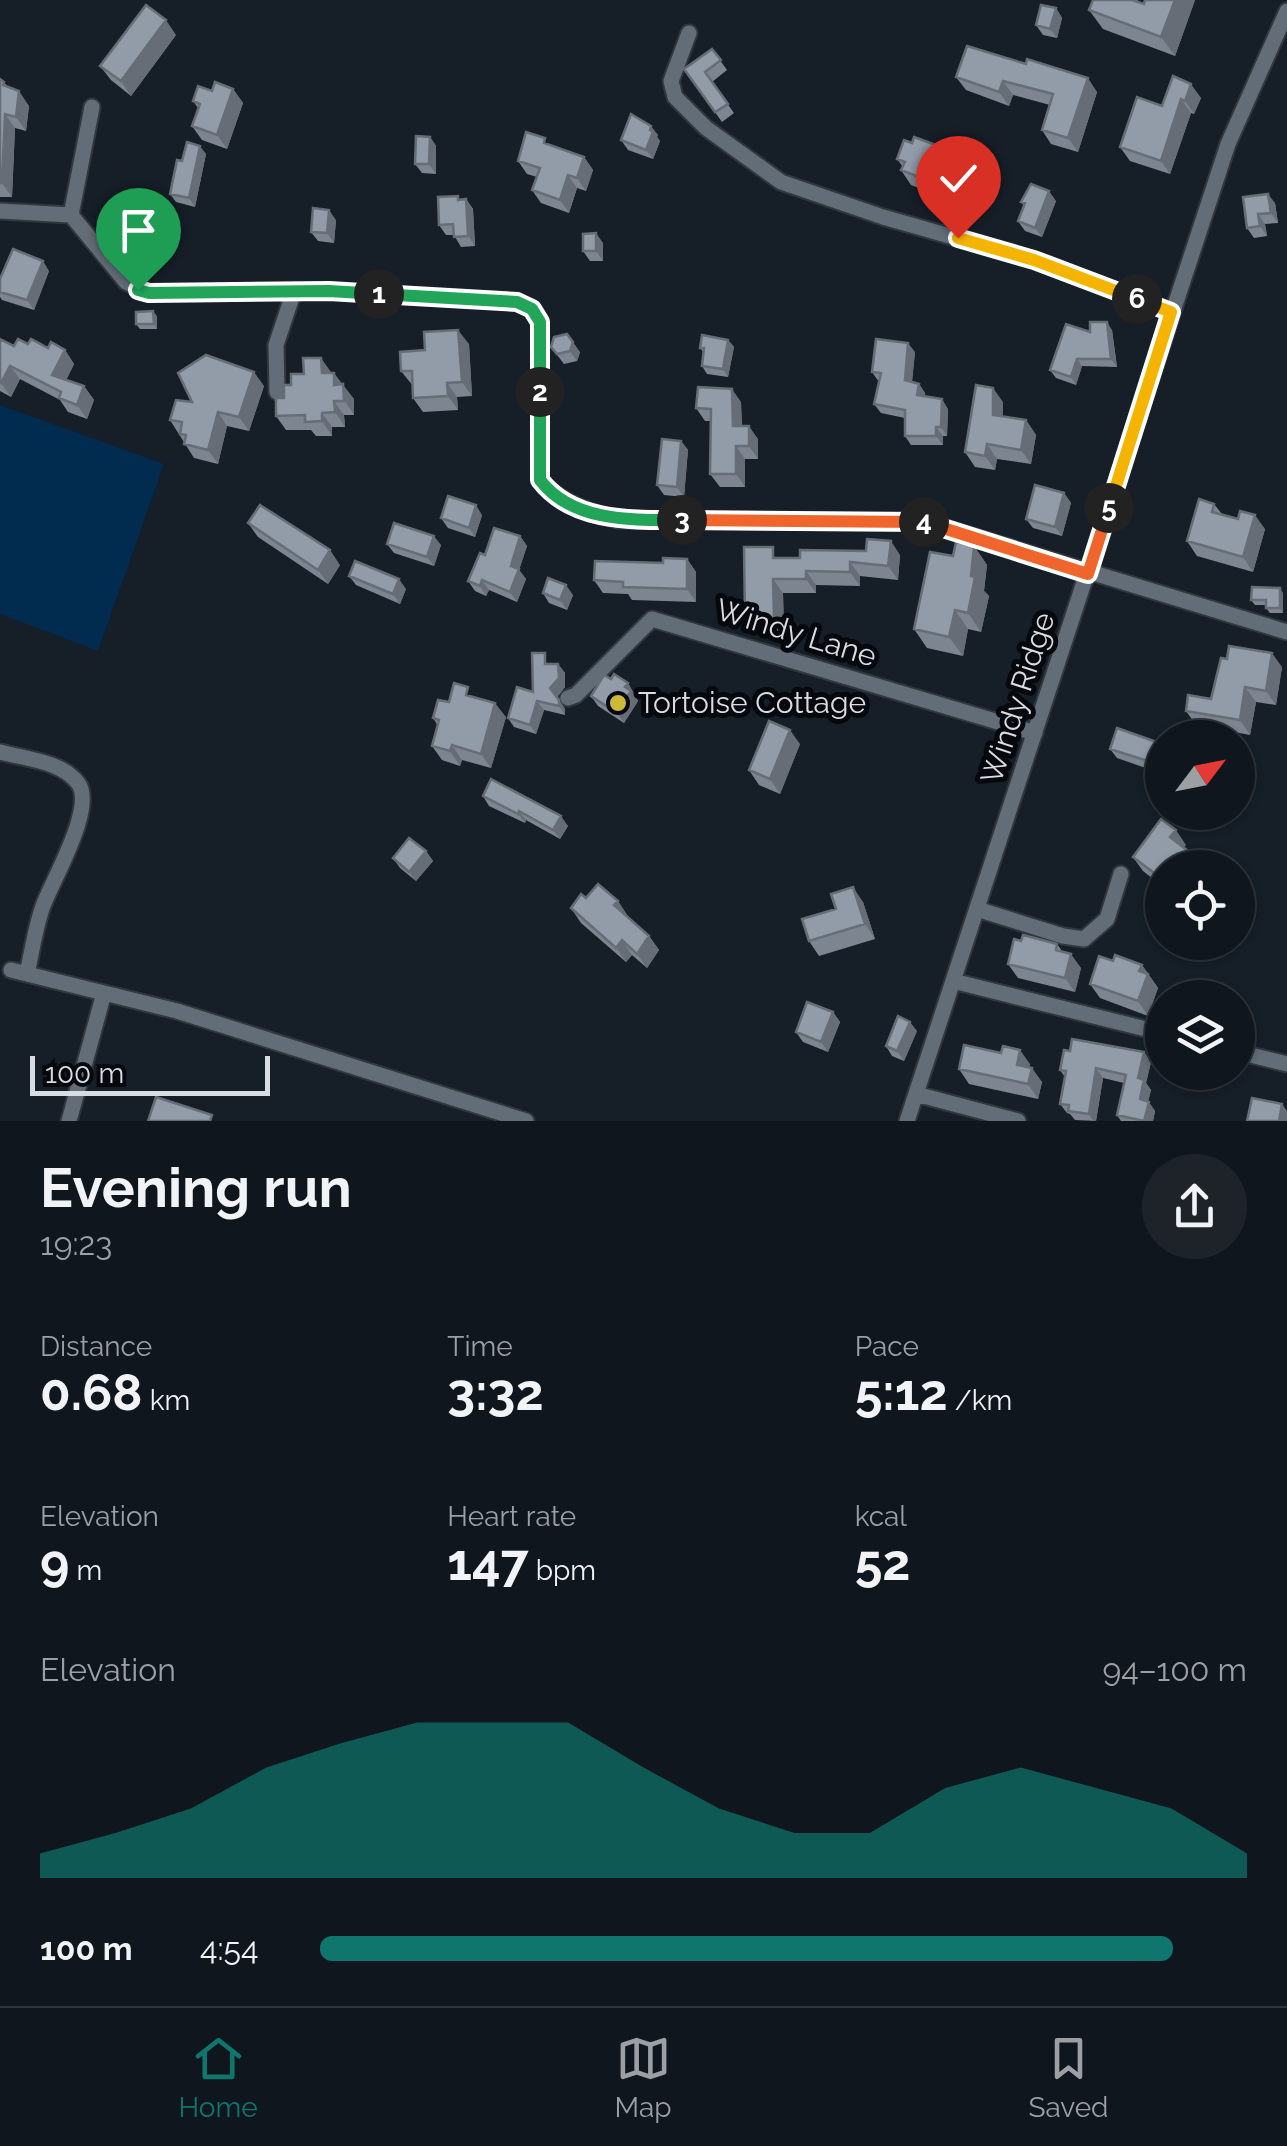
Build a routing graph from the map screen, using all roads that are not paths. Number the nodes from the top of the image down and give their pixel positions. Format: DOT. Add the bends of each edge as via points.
graph roads {
  1 [pos="1287,11"];
  2 [pos="689,33"];
  3 [pos="92,107"];
  4 [pos="0,211"];
  5 [pos="71,215"];
  6 [pos="294,291"];
  7 [pos="1171,312"];
  8 [pos="277,392"];
  9 [pos="1088,574"];
  10 [pos="1287,632"];
  11 [pos="568,698"];
  12 [pos="1036,733"];
  13 [pos="0,752"];
  14 [pos="1121,874"];
  15 [pos="978,909"];
  16 [pos="953,980"];
  17 [pos="104,993"];
  18 [pos="1145,1029"];
  19 [pos="1255,1056"];
  20 [pos="1287,1064"];
  21 [pos="916,1094"];
  22 [pos="478,1114"];
  23 [pos="69,1121"];
  24 [pos="526,1121"];
  25 [pos="907,1121"];
  26 [pos="1018,1121"];
  1 -- 7 [label="street, Windy Ridge" via="1228,144"];
  2 -- 7 [label="street" via="671,81 675,97 781,182 1034,260"];
  3 -- 5 [label="street"];
  4 -- 5 [label="street"];
  5 -- 6 [label="street" via="138,290"];
  6 -- 8 [label="street" via="276,345"];
  6 -- 9 [label="street" via="517,302 532,309 540,322 540,480 588,511 617,520 926,522"];
  7 -- 9 [label="street, Windy Ridge"];
  9 -- 10 [label="street"];
  9 -- 12 [label="street, Windy Ridge"];
  11 -- 12 [label="street, Windy Lane" via="652,619"];
  12 -- 15 [label="street, Windy Ridge"];
  13 -- 17 [label="street" via="50,764 84,793 81,817 19,972"];
  14 -- 15 [label="street" via="1107,919 1084,938"];
  15 -- 16 [label="street, Windy Ridge"];
  16 -- 18 [label="street"];
  16 -- 21 [label="street, Windy Ridge"];
  17 -- 22 [label="street" via="177,1011"];
  17 -- 23 [label="street"];
  19 -- 20 [label="street"];
  21 -- 25 [label="street, Windy Ridge"];
  21 -- 26 [label="street"];
  22 -- 24 [label="street"];
}
